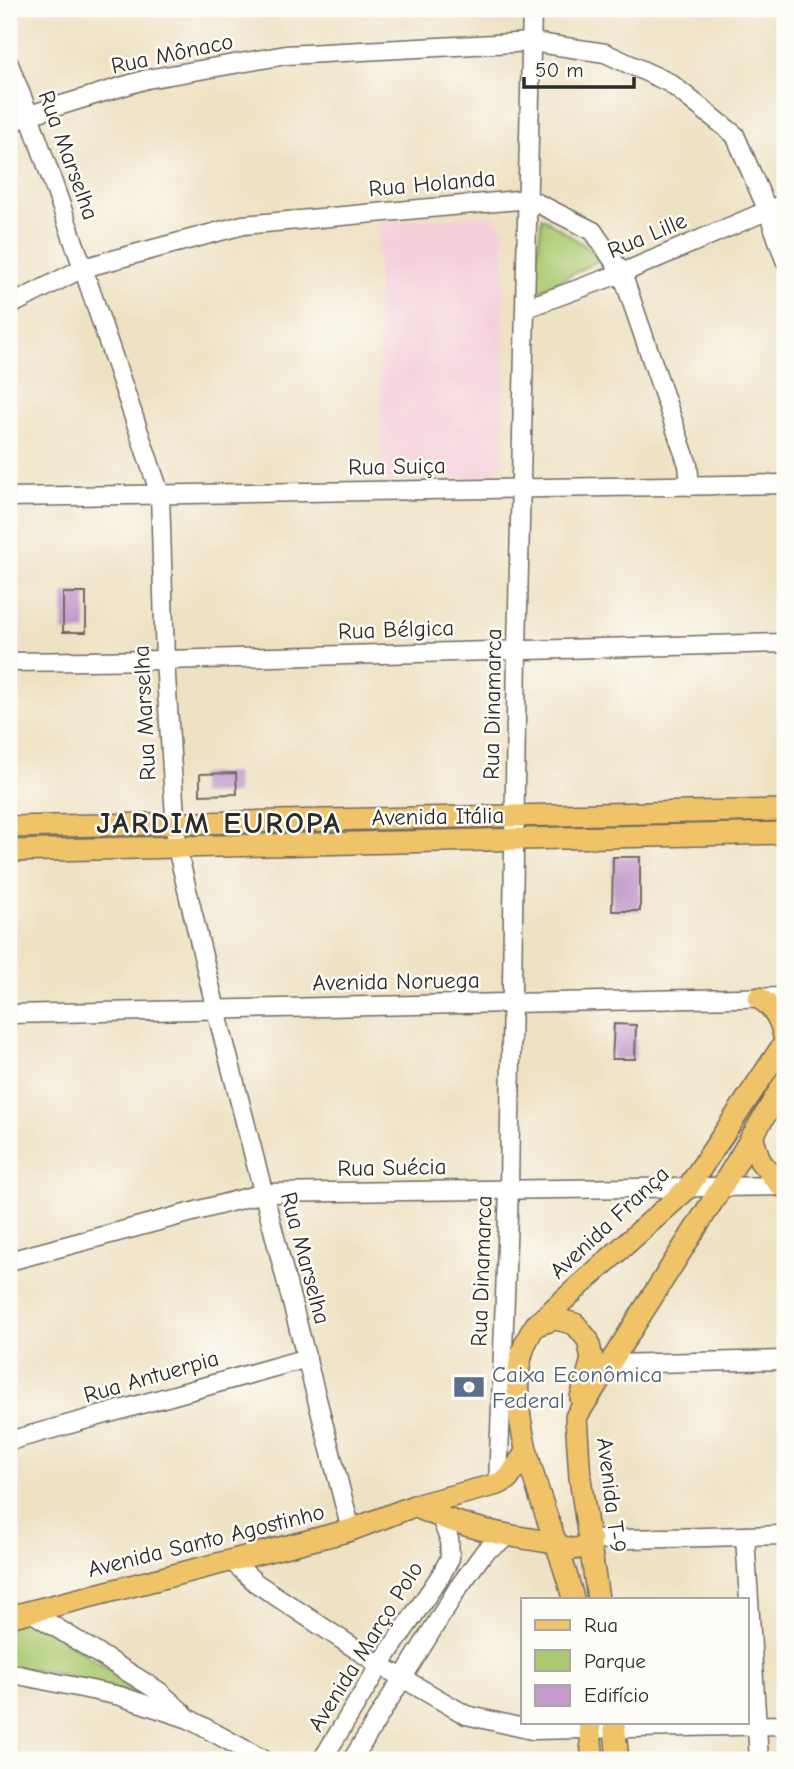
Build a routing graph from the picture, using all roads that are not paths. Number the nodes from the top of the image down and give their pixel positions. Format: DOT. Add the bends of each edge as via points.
graph roads {
  1 [pos="533,9"];
  2 [pos="532,42"];
  3 [pos="9,64"];
  4 [pos="29,115"];
  5 [pos="9,124"];
  6 [pos="529,199"];
  7 [pos="785,203"];
  8 [pos="767,209"];
  9 [pos="785,260"];
  10 [pos="83,268"];
  11 [pos="622,273"];
  12 [pos="9,306"];
  13 [pos="526,308"];
  14 [pos="785,484"];
  15 [pos="690,486"];
  16 [pos="522,489"];
  17 [pos="160,494"];
  18 [pos="9,496"];
  19 [pos="785,643"];
  20 [pos="517,650"];
  21 [pos="165,660"];
  22 [pos="9,662"];
  23 [pos="785,810"];
  24 [pos="514,817"];
  25 [pos="175,824"];
  26 [pos="9,827"];
  27 [pos="785,833"];
  28 [pos="514,841"];
  29 [pos="177,848"];
  30 [pos="9,851"];
  31 [pos="785,997"];
  32 [pos="759,998"];
  33 [pos="511,1003"];
  34 [pos="216,1010"];
  35 [pos="9,1014"];
  36 [pos="785,1041"];
  37 [pos="785,1082"];
  38 [pos="752,1136"];
  39 [pos="783,1186"];
  40 [pos="722,1188"];
  41 [pos="509,1189"];
  42 [pos="687,1189"];
  43 [pos="264,1193"];
  44 [pos="9,1261"];
  45 [pos="536,1325"];
  46 [pos="307,1358"];
  47 [pos="785,1360"];
  48 [pos="610,1364"];
  49 [pos="576,1417"];
  50 [pos="9,1441"];
  51 [pos="526,1452"];
  52 [pos="498,1484"];
  53 [pos="414,1506"];
  54 [pos="441,1518"];
  55 [pos="351,1530"];
  56 [pos="785,1535"];
  57 [pos="508,1536"];
  58 [pos="745,1536"];
  59 [pos="591,1540"];
  60 [pos="555,1544"];
  61 [pos="232,1561"];
  62 [pos="573,1598"];
  63 [pos="598,1598"];
  64 [pos="31,1612"];
  65 [pos="9,1617"];
  66 [pos="380,1665"];
  67 [pos="9,1673"];
  68 [pos="402,1678"];
  69 [pos="189,1718"];
  70 [pos="614,1724"];
  71 [pos="589,1725"];
  72 [pos="756,1725"];
  73 [pos="785,1725"];
  74 [pos="264,1760"];
  75 [pos="322,1760"];
  76 [pos="352,1760"];
  77 [pos="593,1760"];
  78 [pos="618,1760"];
  79 [pos="759,1760"];
  1 -- 2 [label="street, Rua Dinamarca"];
  2 -- 4 [label="street, Rua Mônaco" via="286,55 147,79"];
  2 -- 6 [label="street, Rua Dinamarca"];
  2 -- 8 [label="street, Rua Mônaco" via="605,53 670,83 735,135"];
  3 -- 4 [label="street, Rua Marselha"];
  4 -- 5 [label="street, Rua Mônaco"];
  4 -- 10 [label="street, Rua Marselha"];
  6 -- 10 [label="street, Rua Holanda" via="243,225"];
  6 -- 11 [label="street, Rua Holanda" via="593,231"];
  6 -- 13 [label="street, Rua Dinamarca"];
  7 -- 8 [label="street, Rua Lille"];
  8 -- 9 [label="street, Rua Mônaco"];
  8 -- 11 [label="street, Rua Lille"];
  10 -- 12 [label="street, Rua Holanda"];
  10 -- 17 [label="street, Rua Marselha"];
  11 -- 13 [label="street, Rua Lille"];
  11 -- 15 [label="street, Rua Holanda" via="688,465"];
  13 -- 16 [label="street, Rua Dinamarca"];
  14 -- 15 [label="street, Rua Suiça"];
  15 -- 16 [label="street, Rua Suiça"];
  16 -- 17 [label="street, Rua Suiça"];
  16 -- 20 [label="street, Rua Dinamarca"];
  17 -- 18 [label="street, Rua Suiça"];
  17 -- 21 [label="street, Rua Marselha"];
  19 -- 20 [label="street, Rua Bélgica"];
  20 -- 21 [label="street, Rua Bélgica"];
  20 -- 24 [label="street, Rua Dinamarca"];
  21 -- 22 [label="street, Rua Bélgica"];
  21 -- 25 [label="street, Rua Marselha"];
  23 -- 24 [label="main road, Avenida Itália"];
  24 -- 25 [label="main road, Avenida Itália"];
  24 -- 28 [label="street, Rua Dinamarca"];
  25 -- 26 [label="main road, Avenida Itália"];
  25 -- 29 [label="street, Rua Marselha"];
  27 -- 28 [label="main road, Avenida Itália"];
  28 -- 29 [label="main road, Avenida Itália"];
  28 -- 33 [label="street, Rua Dinamarca"];
  29 -- 30 [label="main road, Avenida Itália"];
  29 -- 34 [label="street, Rua Marselha"];
  31 -- 32 [label="street, Avenida Noruega"];
  32 -- 33 [label="street, Avenida Noruega"];
  32 -- 36 [label="main road" via="774,1009"];
  33 -- 34 [label="street, Avenida Noruega"];
  33 -- 41 [label="street, Rua Dinamarca"];
  34 -- 35 [label="street, Avenida Noruega"];
  34 -- 43 [label="street, Rua Marselha"];
  36 -- 42 [label="main road, Avenida França"];
  37 -- 38 [label="main road"];
  38 -- 39 [label="main road" via="760,1161"];
  38 -- 40 [label="main road"];
  39 -- 40 [label="street, Rua Suécia"];
  40 -- 42 [label="street, Rua Suécia"];
  40 -- 48 [label="main road"];
  41 -- 42 [label="street, Rua Suécia"];
  41 -- 43 [label="street, Rua Suécia"];
  41 -- 52 [label="street, Rua Dinamarca"];
  42 -- 45 [label="main road, Avenida França"];
  43 -- 44 [label="street, Rua Suécia"];
  43 -- 46 [label="street, Rua Marselha"];
  45 -- 49 [label="main road" via="556,1319 575,1324 588,1340 592,1359"];
  45 -- 51 [label="main road, Avenida França" via="525,1340 519,1385"];
  46 -- 50 [label="street, Rua Antuerpia"];
  46 -- 55 [label="street, Rua Marselha"];
  47 -- 48 [label="street"];
  48 -- 49 [label="main road, Avenida T-9"];
  49 -- 59 [label="main road, Avenida T-9"];
  51 -- 52 [label="main road" via="508,1479"];
  51 -- 60 [label="main road"];
  52 -- 53 [label="main road, Avenida Santo Agostinho"];
  53 -- 54 [label="main road"];
  53 -- 55 [label="main road, Avenida Santo Agostinho"];
  54 -- 57 [label="main road"];
  54 -- 66 [label="street, Avenida Março Polo" via="450,1558"];
  55 -- 61 [label="main road, Avenida Santo Agostinho"];
  56 -- 58 [label="street"];
  57 -- 60 [label="main road"];
  57 -- 68 [label="street" via="485,1551"];
  58 -- 59 [label="street"];
  58 -- 72 [label="street"];
  59 -- 60 [label="main road" via="574,1549"];
  59 -- 63 [label="main road, Avenida T-9"];
  60 -- 62 [label="main road"];
  61 -- 64 [label="main road, Avenida Santo Agostinho"];
  61 -- 66 [label="street" via="256,1583"];
  64 -- 65 [label="main road, Avenida Santo Agostinho"];
  64 -- 69 [label="street" via="160,1692"];
  66 -- 68 [label="street"];
  66 -- 75 [label="street, Avenida Março Polo"];
  67 -- 69 [label="street" via="120,1696"];
  68 -- 71 [label="street" via="466,1716 532,1730"];
  68 -- 76 [label="street"];
  69 -- 74 [label="street"];
  70 -- 71 [label="street"];
  70 -- 72 [label="street"];
  70 -- 78 [label="main road"];
  71 -- 77 [label="main road"];
  72 -- 73 [label="street"];
  72 -- 79 [label="street"];
}
